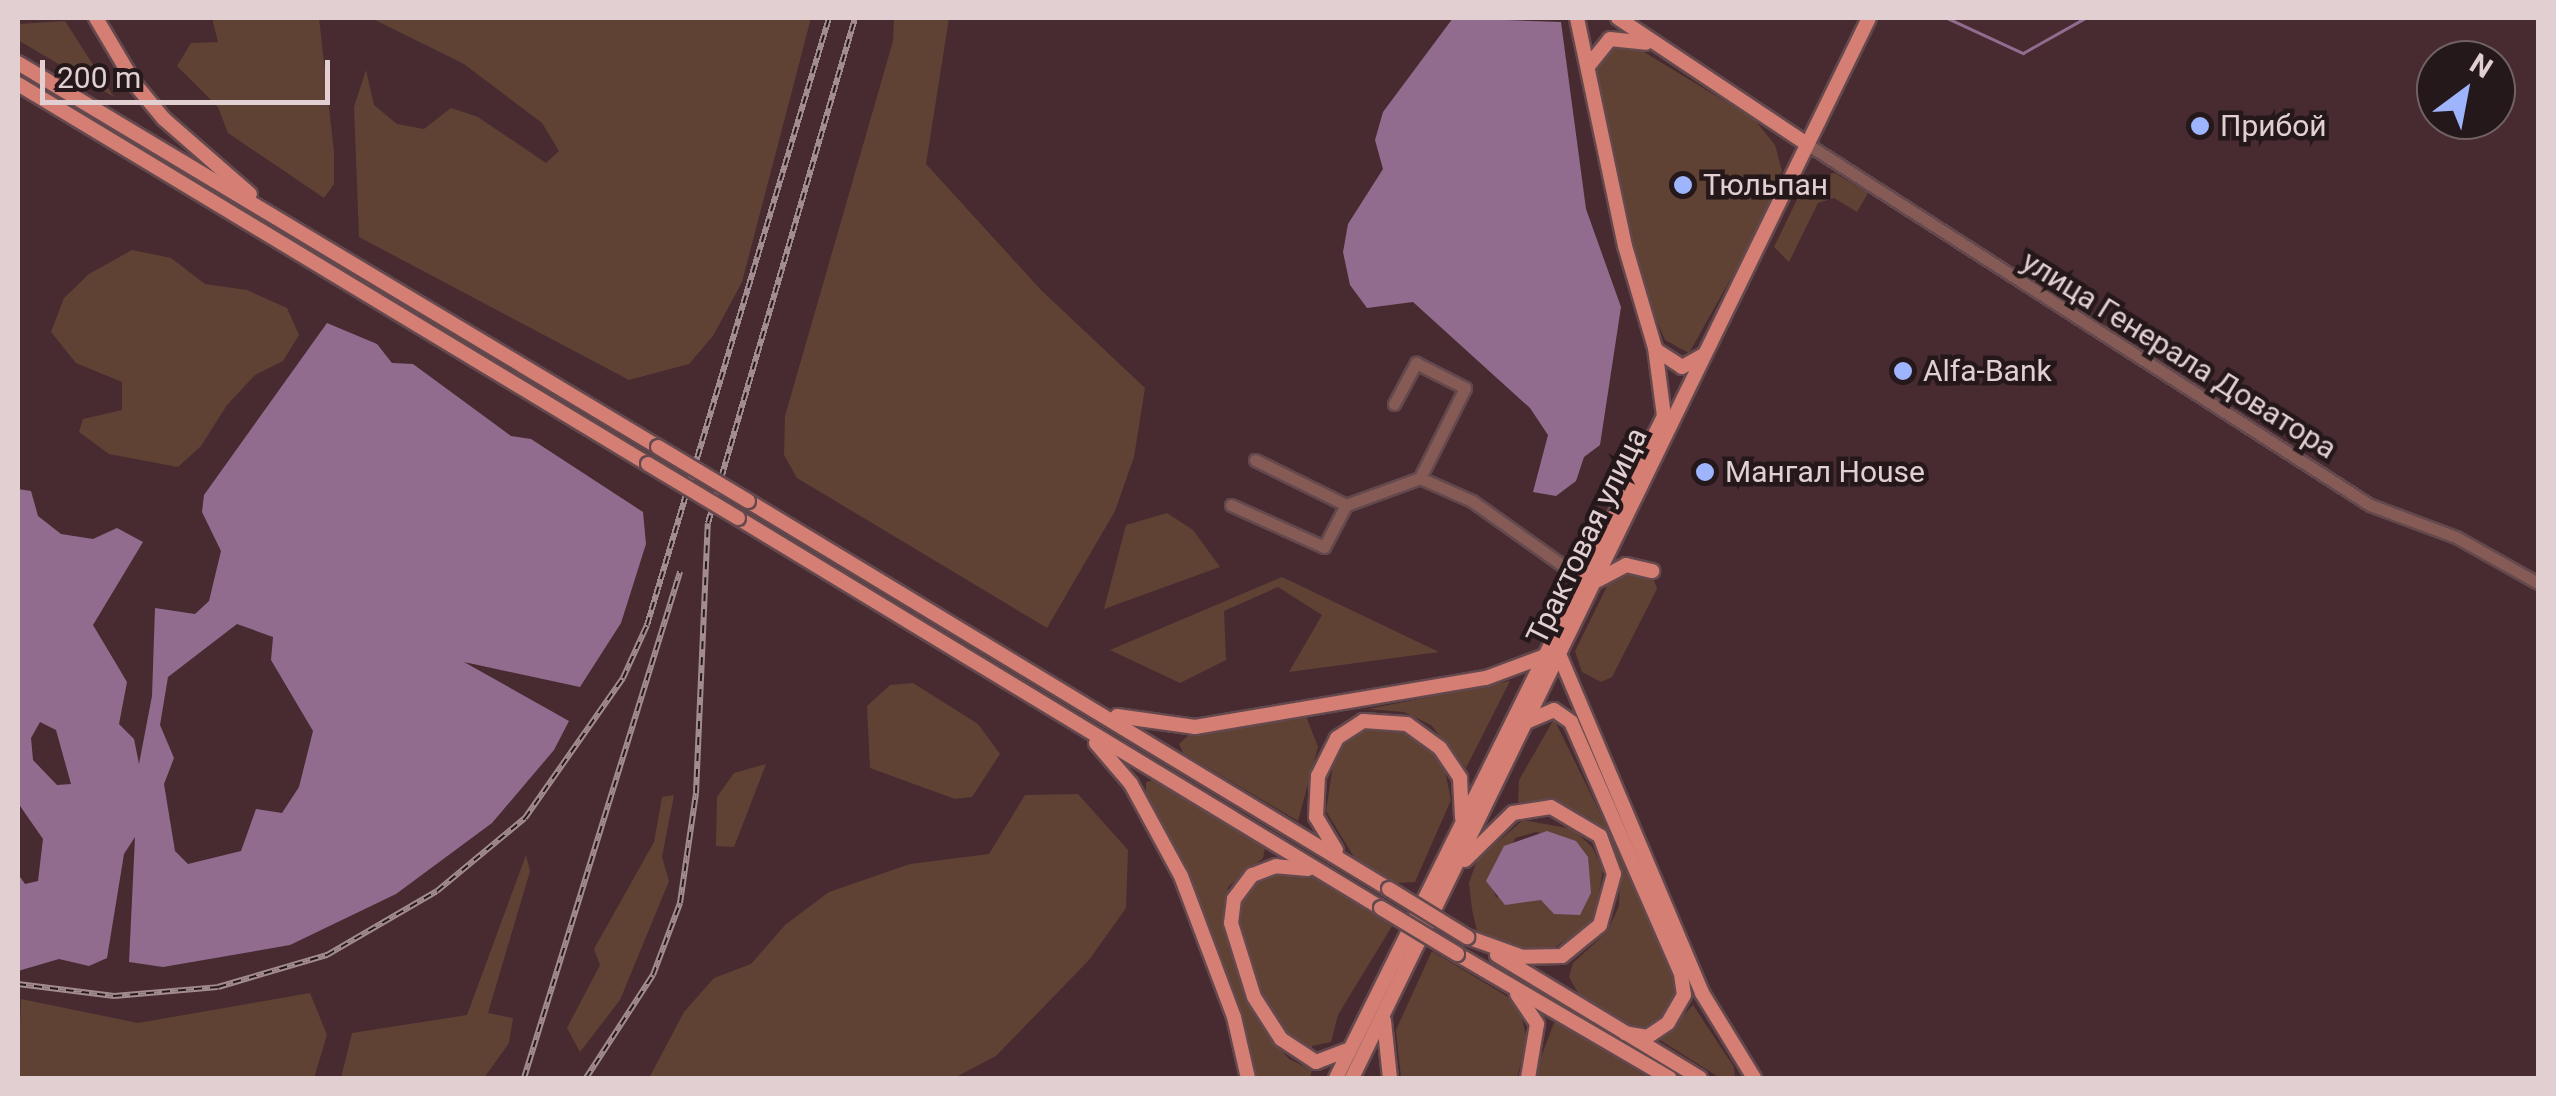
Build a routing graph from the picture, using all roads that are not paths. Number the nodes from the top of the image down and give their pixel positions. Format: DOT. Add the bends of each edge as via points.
graph roads {
  1 [pos="96,18"];
  2 [pos="1577,18"];
  3 [pos="1618,18"];
  4 [pos="1869,18"];
  5 [pos="1682,61"];
  6 [pos="18,63"];
  7 [pos="1590,74"];
  8 [pos="18,84"];
  9 [pos="1806,144"];
  10 [pos="306,238"];
  11 [pos="1656,348"];
  12 [pos="1708,350"];
  13 [pos="1394,404"];
  14 [pos="1256,460"];
  15 [pos="1420,478"];
  16 [pos="1231,505"];
  17 [pos="1346,505"];
  18 [pos="1652,572"];
  19 [pos="1589,582"];
  20 [pos="2538,583"];
  21 [pos="1553,654"];
  22 [pos="1050,682"];
  23 [pos="1038,702"];
  24 [pos="1526,722"];
  25 [pos="1461,828"];
  26 [pos="1449,880"];
  27 [pos="1389,889"];
  28 [pos="1381,908"];
  29 [pos="1466,937"];
  30 [pos="1506,982"];
  31 [pos="1385,1012"];
  32 [pos="1624,1034"];
  33 [pos="1352,1046"];
  34 [pos="1248,1078"];
  35 [pos="1336,1078"];
  36 [pos="1352,1078"];
  37 [pos="1390,1078"];
  38 [pos="1528,1078"];
  39 [pos="1670,1078"];
  40 [pos="1700,1078"];
  41 [pos="1754,1078"];
  1 -- 10 [label="main road" via="164,119"];
  2 -- 7 [label="main road"];
  3 -- 5 [label="main road"];
  4 -- 9 [label="main road, Трактовая улица"];
  5 -- 7 [label="main road" via="1618,36 1597,47"];
  5 -- 9 [label="main road"];
  6 -- 10 [label="main road"];
  7 -- 11 [label="main road" via="1625,246"];
  8 -- 23 [label="main road, bridge"];
  9 -- 12 [label="main road, Трактовая улица"];
  9 -- 20 [label="street, улица Генерала Доватора" via="2370,505 2456,537"];
  10 -- 22 [label="main road, bridge"];
  11 -- 12 [label="main road" via="1684,367"];
  11 -- 19 [label="main road, Трактовая улица" via="1666,401 1660,430"];
  12 -- 19 [label="main road, Трактовая улица"];
  13 -- 15 [label="street" via="1416,363 1465,388"];
  14 -- 17 [label="street"];
  15 -- 17 [label="street"];
  15 -- 19 [label="street" via="1472,501"];
  16 -- 17 [label="street" via="1324,547"];
  18 -- 19 [label="main road" via="1626,565"];
  19 -- 21 [label="main road, Трактовая улица"];
  21 -- 22 [label="main road" via="1486,678 1187,728 1126,719"];
  21 -- 24 [label="main road, Трактовая улица"];
  21 -- 25 [label="main road, Трактовая улица"];
  21 -- 41 [label="main road" via="1702,993"];
  22 -- 27 [label="main road"];
  23 -- 28 [label="main road"];
  23 -- 34 [label="main road" via="1107,754 1146,809 1202,924"];
  24 -- 26 [label="main road, Трактовая улица"];
  24 -- 32 [label="main road" via="1554,710 1571,722 1682,974 1684,995 1668,1024 1646,1037"];
  25 -- 27 [label="main road" via="1458,769 1432,741 1407,724 1382,719 1344,731 1320,767 1318,824 1330,845"];
  25 -- 33 [label="main road, Трактовая улица"];
  26 -- 29 [label="main road" via="1504,818 1530,808 1570,813 1600,836 1611,855 1609,906 1578,948 1535,959"];
  26 -- 31 [label="main road, Трактовая улица"];
  27 -- 29 [label="main road, bridge"];
  28 -- 30 [label="main road, bridge"];
  28 -- 33 [label="main road" via="1288,865 1252,874 1232,904 1249,983 1280,1039 1318,1062"];
  29 -- 32 [label="main road"];
  30 -- 38 [label="main road" via="1536,1024"];
  30 -- 39 [label="main road"];
  31 -- 36 [label="main road, Трактовая улица"];
  31 -- 37 [label="main road" via="1382,1048"];
  32 -- 40 [label="main road"];
  33 -- 35 [label="main road, Трактовая улица"];
}
